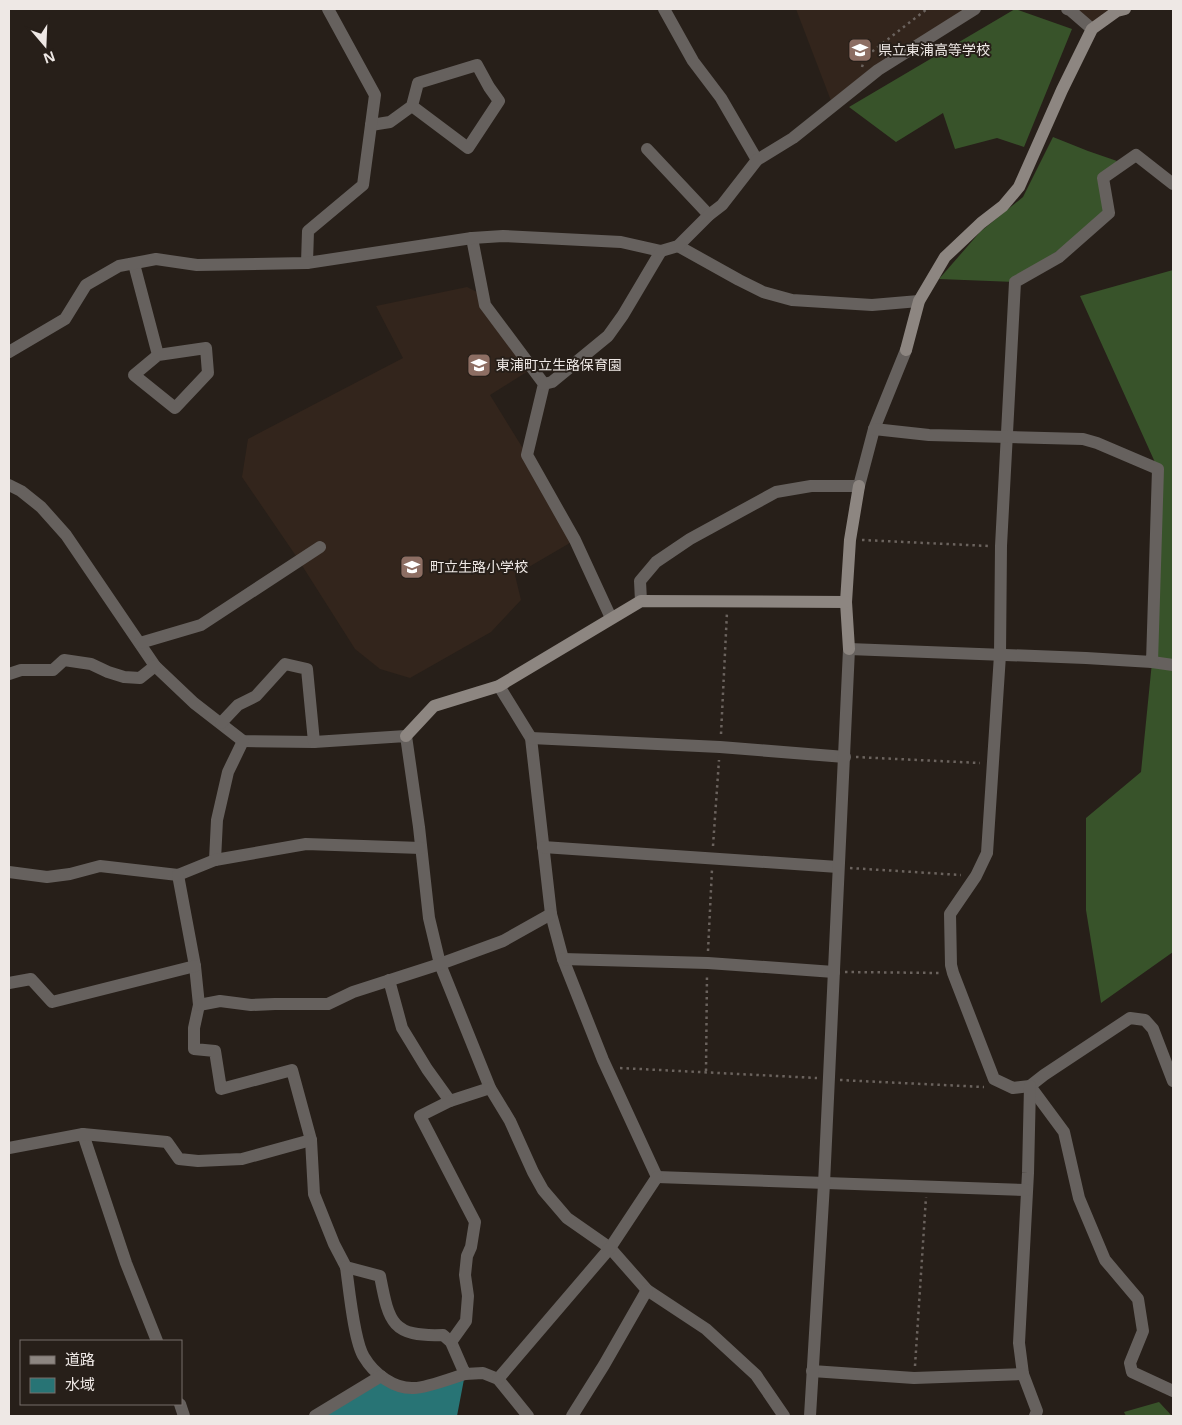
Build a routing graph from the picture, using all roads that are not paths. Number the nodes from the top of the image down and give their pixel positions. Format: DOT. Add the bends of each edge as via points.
graph roads {
  1 [pos="328,9"];
  2 [pos="664,9"];
  3 [pos="975,9"];
  4 [pos="1067,9"];
  5 [pos="1125,9"];
  6 [pos="1092,29"];
  7 [pos="412,106"];
  8 [pos="371,125"];
  9 [pos="647,149"];
  10 [pos="757,160"];
  11 [pos="1173,184"];
  12 [pos="709,215"];
  13 [pos="472,238"];
  14 [pos="678,246"];
  15 [pos="661,250"];
  16 [pos="307,263"];
  17 [pos="134,264"];
  18 [pos="919,301"];
  19 [pos="9,352"];
  20 [pos="158,355"];
  21 [pos="544,384"];
  22 [pos="874,429"];
  23 [pos="1007,438"];
  24 [pos="9,485"];
  25 [pos="859,486"];
  26 [pos="320,546"];
  27 [pos="640,601"];
  28 [pos="846,602"];
  29 [pos="611,618"];
  30 [pos="140,643"];
  31 [pos="849,650"];
  32 [pos="1000,655"];
  33 [pos="1152,662"];
  34 [pos="1173,665"];
  35 [pos="155,666"];
  36 [pos="9,674"];
  37 [pos="499,686"];
  38 [pos="221,723"];
  39 [pos="406,736"];
  40 [pos="531,738"];
  41 [pos="243,741"];
  42 [pos="314,742"];
  43 [pos="845,757"];
  44 [pos="543,847"];
  45 [pos="421,848"];
  46 [pos="215,860"];
  47 [pos="838,867"];
  48 [pos="9,872"];
  49 [pos="178,875"];
  50 [pos="552,914"];
  51 [pos="563,959"];
  52 [pos="440,964"];
  53 [pos="195,966"];
  54 [pos="834,972"];
  55 [pos="389,980"];
  56 [pos="9,983"];
  57 [pos="199,1005"];
  58 [pos="1173,1081"];
  59 [pos="1030,1086"];
  60 [pos="490,1088"];
  61 [pos="450,1101"];
  62 [pos="84,1134"];
  63 [pos="311,1140"];
  64 [pos="9,1148"];
  65 [pos="657,1177"];
  66 [pos="824,1184"];
  67 [pos="1026,1190"];
  68 [pos="610,1248"];
  69 [pos="346,1268"];
  70 [pos="647,1290"];
  71 [pos="157,1340"];
  72 [pos="451,1342"];
  73 [pos="812,1371"];
  74 [pos="465,1374"];
  75 [pos="1023,1374"];
  76 [pos="381,1376"];
  77 [pos="498,1380"];
  78 [pos="1173,1391"];
  79 [pos="316,1416"];
  80 [pos="528,1416"];
  81 [pos="572,1416"];
  82 [pos="784,1416"];
  83 [pos="810,1416"];
  84 [pos="1035,1416"];
  1 -- 8 [label="street" via="375,96"];
  2 -- 10 [label="street"];
  3 -- 10 [label="street" via="878,70 793,138"];
  4 -- 6 [label="street"];
  5 -- 6 [label="street"];
  6 -- 18 [label="street" via="1019,187 1003,206 945,257"];
  7 -- 7 [label="street" via="468,148 499,101 477,65 418,83"];
  7 -- 8 [label="street" via="390,122"];
  8 -- 16 [label="street" via="364,185 308,231"];
  9 -- 12 [label="street"];
  10 -- 12 [label="street" via="722,205"];
  11 -- 23 [label="street" via="1136,155 1102,178 1110,212 1059,257 1015,282"];
  12 -- 14 [label="street"];
  13 -- 15 [label="street" via="503,236 621,242"];
  13 -- 16 [label="street"];
  13 -- 21 [label="street" via="485,305"];
  14 -- 15 [label="street"];
  14 -- 18 [label="street" via="763,292 792,300 872,305"];
  15 -- 21 [label="street" via="608,336 552,382"];
  16 -- 17 [label="street" via="197,265 156,259"];
  17 -- 19 [label="street" via="119,266 86,286 65,319"];
  17 -- 20 [label="street"];
  18 -- 22 [label="street" via="906,350"];
  20 -- 20 [label="street" via="134,375 176,408 208,373 206,348"];
  21 -- 29 [label="street" via="527,455 576,540"];
  22 -- 23 [label="street"];
  22 -- 25 [label="street"];
  23 -- 32 [label="street" via="1001,546"];
  23 -- 33 [label="street" via="1083,439 1158,469"];
  24 -- 30 [label="street" via="41,507 66,536"];
  25 -- 27 [label="street" via="811,486 776,492 690,539 656,562 640,581"];
  25 -- 28 [label="street" via="850,540"];
  26 -- 30 [label="street" via="201,625"];
  27 -- 28 [label="street"];
  27 -- 29 [label="street"];
  28 -- 31 [label="street"];
  29 -- 37 [label="street"];
  30 -- 35 [label="street"];
  31 -- 32 [label="street"];
  31 -- 43 [label="street"];
  32 -- 33 [label="street"];
  32 -- 59 [label="street" via="987,853 976,876 950,914 951,964 994,1079 1013,1088"];
  33 -- 34 [label="street"];
  35 -- 36 [label="street" via="140,678 124,677 91,664 64,660 53,670 21,670"];
  35 -- 38 [label="street" via="194,703"];
  37 -- 39 [label="street" via="434,706"];
  37 -- 40 [label="street"];
  38 -- 41 [label="street"];
  38 -- 42 [label="street" via="238,705 256,696 285,664 307,669"];
  39 -- 42 [label="street"];
  39 -- 45 [label="street"];
  40 -- 43 [label="street"];
  40 -- 44 [label="street"];
  41 -- 42 [label="street"];
  41 -- 46 [label="street" via="228,772 217,820"];
  43 -- 47 [label="street"];
  44 -- 47 [label="street"];
  44 -- 50 [label="street"];
  45 -- 46 [label="street" via="306,844"];
  45 -- 52 [label="street"];
  46 -- 49 [label="street"];
  47 -- 54 [label="street"];
  48 -- 49 [label="street" via="47,877 100,866"];
  49 -- 53 [label="street"];
  50 -- 51 [label="street"];
  50 -- 52 [label="street" via="503,941"];
  51 -- 54 [label="street" via="708,963"];
  51 -- 65 [label="street" via="606,1067"];
  52 -- 55 [label="street"];
  52 -- 60 [label="street"];
  53 -- 56 [label="street" via="52,1002 31,979"];
  53 -- 57 [label="street"];
  54 -- 66 [label="street"];
  55 -- 57 [label="street" via="328,1004 251,1006 220,1001"];
  55 -- 61 [label="street" via="402,1028"];
  57 -- 63 [label="street" via="194,1049 214,1051 220,1089 292,1070"];
  58 -- 59 [label="street" via="1153,1030 1145,1020 1130,1018"];
  59 -- 67 [label="street"];
  59 -- 78 [label="street" via="1064,1132 1079,1198 1104,1260 1138,1299 1143,1331 1130,1363 1132,1372"];
  60 -- 61 [label="street"];
  60 -- 68 [label="street" via="544,1190 567,1218"];
  61 -- 72 [label="street" via="420,1116 475,1222 465,1274 468,1296 466,1321"];
  62 -- 63 [label="street" via="167,1142 179,1158 198,1161 242,1159"];
  62 -- 64 [label="street"];
  62 -- 71 [label="street" via="126,1263"];
  63 -- 69 [label="street" via="314,1194"];
  65 -- 66 [label="street"];
  65 -- 68 [label="street"];
  66 -- 67 [label="street"];
  66 -- 73 [label="street"];
  67 -- 75 [label="street" via="1019,1343"];
  68 -- 70 [label="street"];
  68 -- 77 [label="street"];
  69 -- 72 [label="street" via="380,1276 387,1310 395,1325 403,1331 422,1336 443,1335"];
  69 -- 76 [label="street" via="356,1333 363,1356"];
  70 -- 81 [label="street"];
  70 -- 82 [label="street" via="706,1329 756,1375"];
  72 -- 74 [label="street"];
  73 -- 75 [label="street" via="914,1378"];
  73 -- 83 [label="street"];
  74 -- 76 [label="street" via="414,1388 396,1385"];
  74 -- 77 [label="street" via="483,1373"];
  75 -- 84 [label="street" via="1037,1412"];
  76 -- 79 [label="street"];
  77 -- 80 [label="street"];
}
